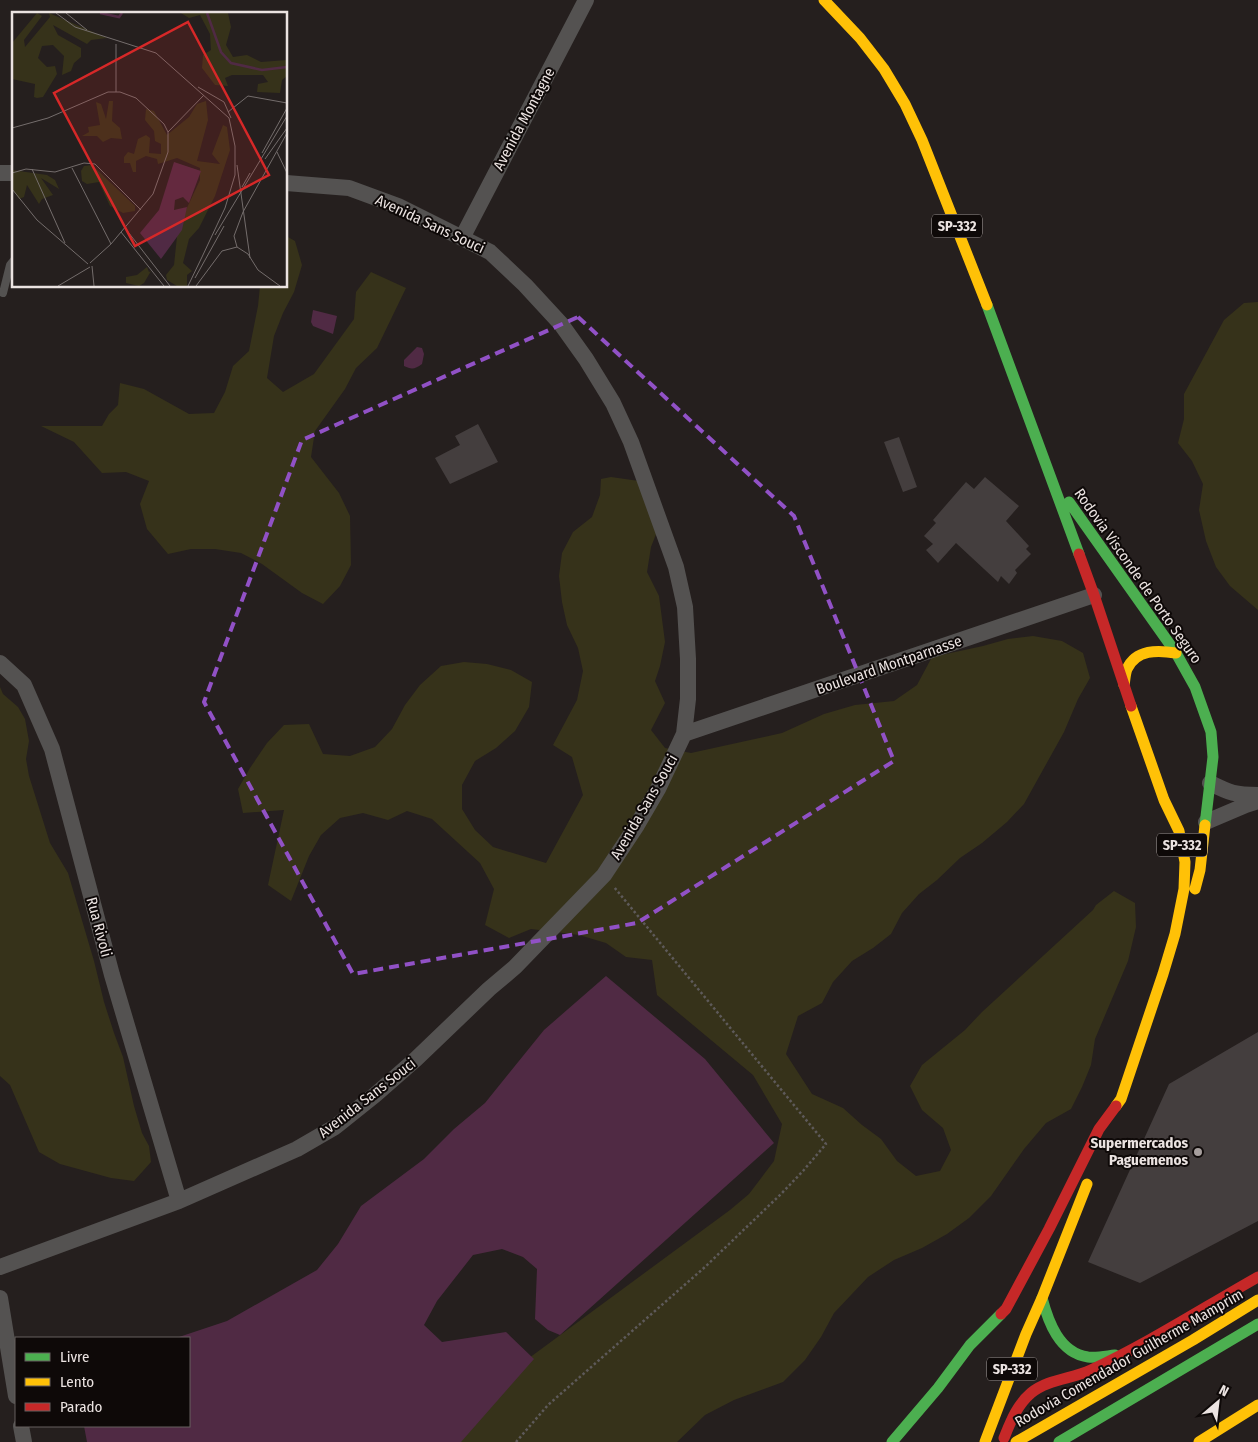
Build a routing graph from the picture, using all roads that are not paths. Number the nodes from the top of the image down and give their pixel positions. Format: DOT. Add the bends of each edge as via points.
graph roads {
  1 [pos="586,0"];
  2 [pos="824,0"];
  3 [pos="288,182"];
  4 [pos="462,238"];
  5 [pos="12,262"];
  6 [pos="3,293"];
  7 [pos="1050,474"];
  8 [pos="1094,595"];
  9 [pos="1176,653"];
  10 [pos="0,663"];
  11 [pos="1124,685"];
  12 [pos="684,734"];
  13 [pos="1210,783"];
  14 [pos="1258,795"];
  15 [pos="1258,801"];
  16 [pos="1206,822"];
  17 [pos="1121,1099"];
  18 [pos="1100,1154"];
  19 [pos="1092,1172"];
  20 [pos="179,1201"];
  21 [pos="0,1267"];
  22 [pos="1258,1277"];
  23 [pos="0,1298"];
  24 [pos="1042,1298"];
  25 [pos="1258,1300"];
  26 [pos="1258,1324"];
  27 [pos="1120,1355"];
  28 [pos="15,1390"];
  29 [pos="1258,1405"];
  30 [pos="21,1427"];
  31 [pos="24,1442"];
  32 [pos="892,1442"];
  33 [pos="985,1442"];
  34 [pos="1003,1442"];
  35 [pos="1016,1442"];
  36 [pos="1059,1442"];
  37 [pos="1199,1442"];
  1 -- 4 [label="street, Avenida Montagne"];
  2 -- 7 [label="main road, Rodovia Visconde de Porto Seguro / SP-332" via="860,38 905,104 977,276"];
  3 -- 4 [label="street, Avenida Sans Souci" via="349,188 398,206"];
  4 -- 12 [label="street, Avenida Sans Souci" via="490,252 561,324 613,403 632,442 676,567 685,607 688,699"];
  5 -- 6 [label="lane"];
  7 -- 8 [label="main road, Rodovia Visconde de Porto Seguro / SP-332"];
  7 -- 9 [label="main road, Rodovia Visconde de Porto Seguro / SP-332"];
  8 -- 11 [label="main road, Rodovia Visconde de Porto Seguro / SP-332"];
  8 -- 12 [label="street, Boulevard Montparnasse"];
  9 -- 11 [label="main road" via="1151,650 1135,658 1127,669"];
  9 -- 13 [label="main road, Rodovia Visconde de Porto Seguro / SP-332" via="1195,687 1210,732"];
  10 -- 20 [label="street, Rua Rivoli" via="24,684 52,748 112,976"];
  11 -- 17 [label="main road, Rodovia Visconde de Porto Seguro / SP-332" via="1164,800 1179,831 1185,862 1184,889 1175,934"];
  12 -- 20 [label="street, Avenida Sans Souci" via="658,789 604,875 515,967 416,1059 335,1126 297,1149"];
  13 -- 14 [label="street" via="1241,795"];
  13 -- 16 [label="main road, Rodovia Visconde de Porto Seguro / SP-332"];
  15 -- 16 [label="street"];
  16 -- 17 [label="main road, Rodovia Visconde de Porto Seguro / SP-332" via="1200,870 1186,932"];
  17 -- 18 [label="main road, Rodovia Visconde de Porto Seguro / SP-332"];
  17 -- 32 [label="main road" via="1095,1137 1006,1309 970,1345"];
  19 -- 24 [label="main road, SP-332"];
  20 -- 21 [label="street, Avenida Sans Souci"];
  22 -- 27 [label="main road"];
  23 -- 28 [label="street"];
  24 -- 27 [label="main road" via="1047,1319 1064,1344 1085,1356"];
  24 -- 33 [label="main road, SP-332"];
  25 -- 35 [label="main road, Rodovia Comendador Guilherme Mamprim"];
  26 -- 36 [label="main road"];
  27 -- 34 [label="main road" via="1088,1372 1052,1381 1032,1391 1016,1408"];
  29 -- 37 [label="main road"];
  30 -- 31 [label="street"];
}
